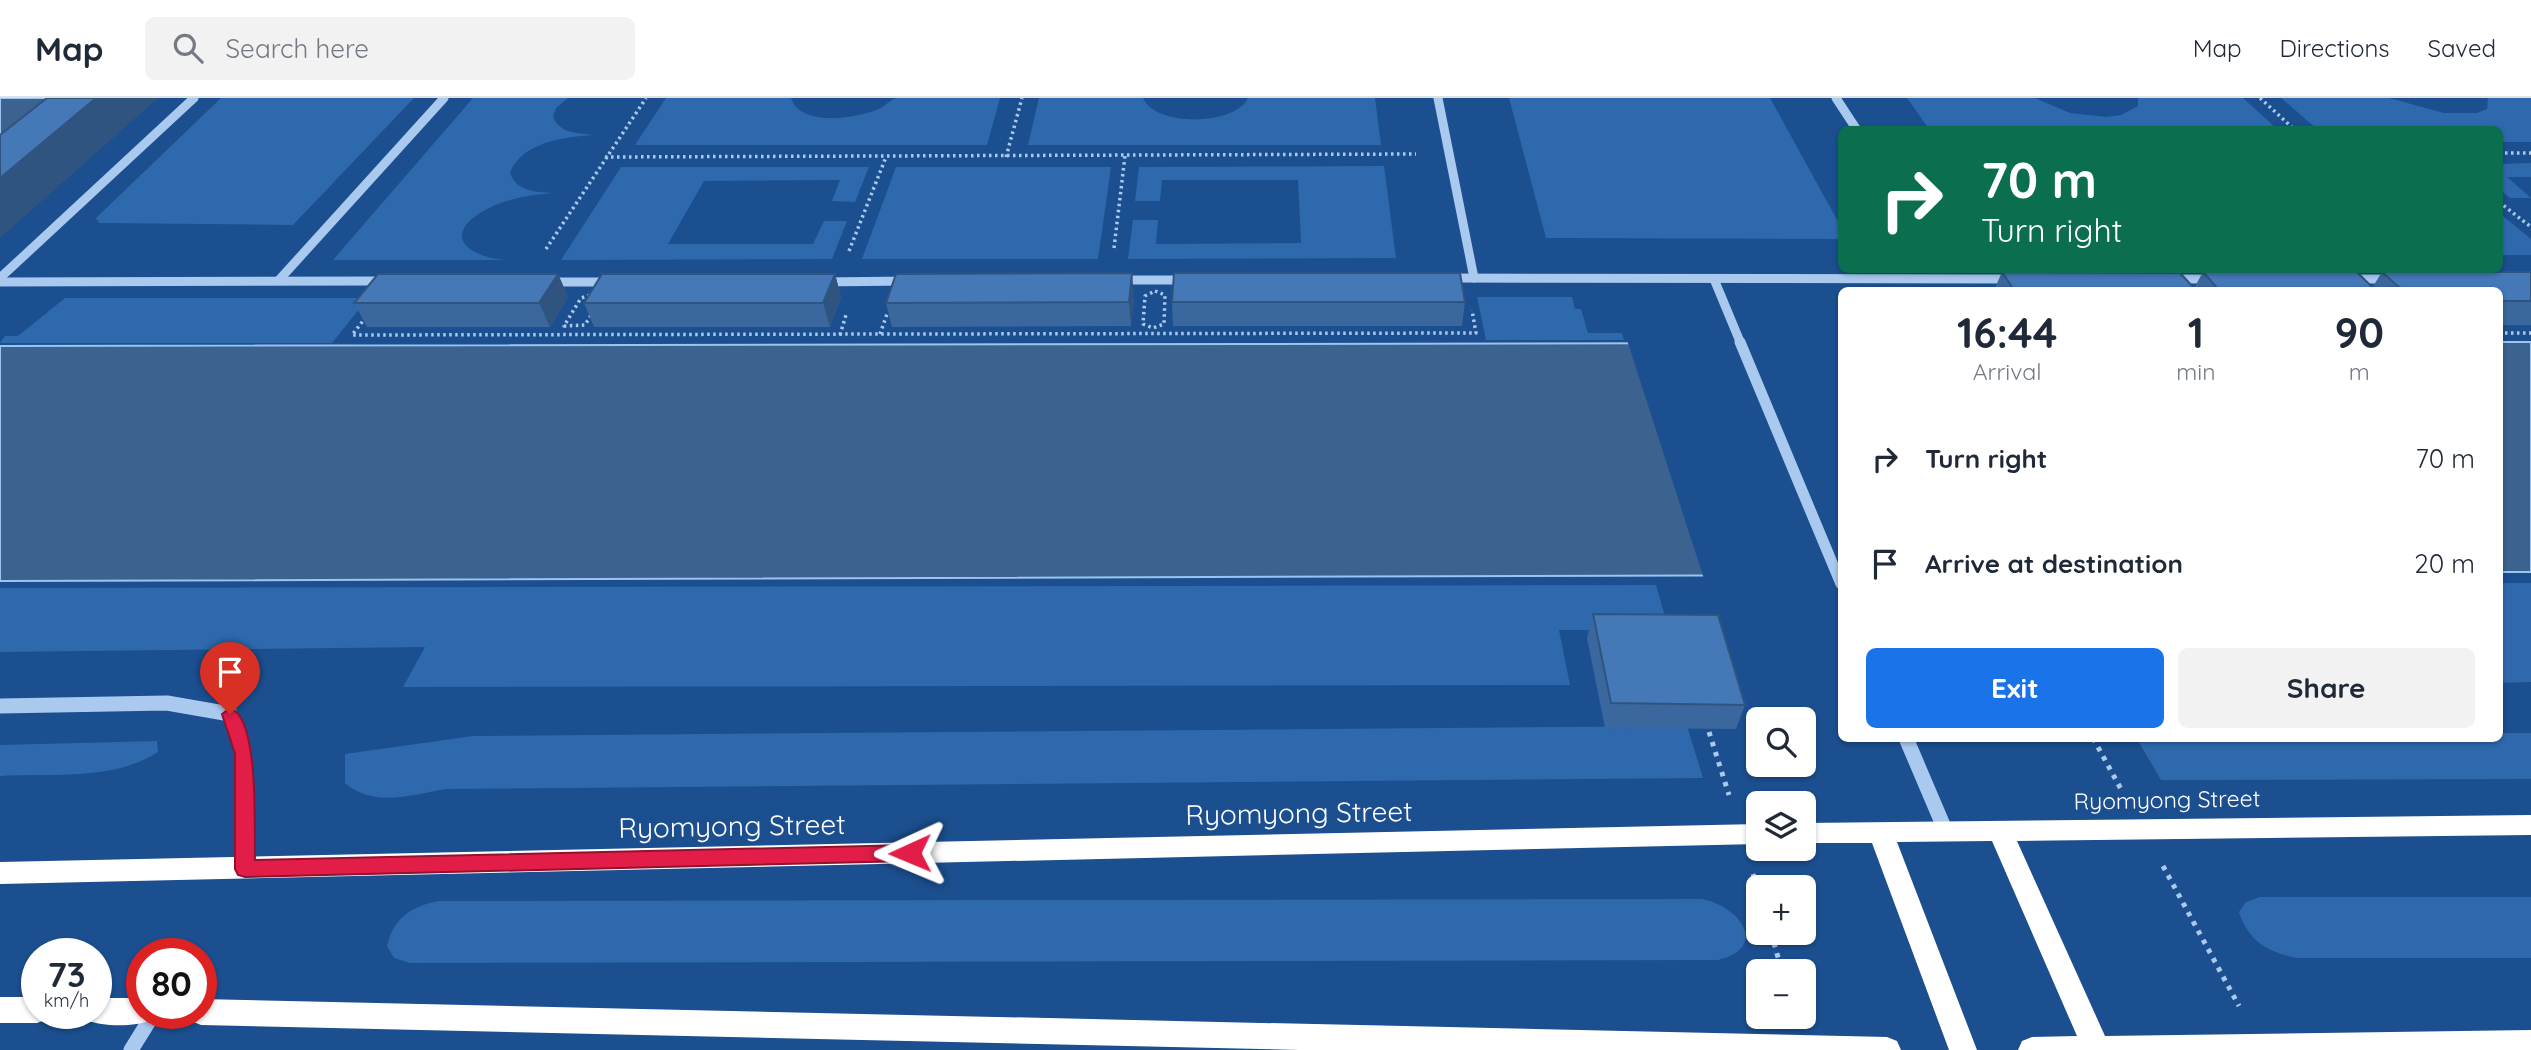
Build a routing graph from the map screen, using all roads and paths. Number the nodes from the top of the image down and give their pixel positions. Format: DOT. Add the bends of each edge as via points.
graph roads {
  1 [pos="194,98"];
  2 [pos="444,98"];
  3 [pos="646,98"];
  4 [pos="1022,98"];
  5 [pos="1438,98"];
  6 [pos="1836,98"];
  7 [pos="2260,98"];
  8 [pos="1854,126"];
  9 [pos="2291,126"];
  10 [pos="1449,153"];
  11 [pos="2503,153"];
  12 [pos="2531,153"];
  13 [pos="1006,156"];
  14 [pos="1125,156"];
  15 [pos="605,157"];
  16 [pos="886,157"];
  17 [pos="2503,205"];
  18 [pos="2531,227"];
  19 [pos="1948,274"];
  20 [pos="1432,278"];
  21 [pos="1474,278"];
  22 [pos="1714,279"];
  23 [pos="2026,279"];
  24 [pos="2164,279"];
  25 [pos="2231,279"];
  26 [pos="2340,279"];
  27 [pos="2408,279"];
  28 [pos="0,280"];
  29 [pos="279,280"];
  30 [pos="1110,280"];
  31 [pos="1197,280"];
  32 [pos="395,281"];
  33 [pos="918,281"];
  34 [pos="524,282"];
  35 [pos="628,282"];
  36 [pos="809,282"];
  37 [pos="837,282"];
  38 [pos="1474,321"];
  39 [pos="1143,324"];
  40 [pos="1164,324"];
  41 [pos="564,326"];
  42 [pos="585,326"];
  43 [pos="843,326"];
  44 [pos="359,327"];
  45 [pos="883,327"];
  46 [pos="574,328"];
  47 [pos="1153,328"];
  48 [pos="1737,333"];
  49 [pos="2503,333"];
  50 [pos="2531,333"];
  51 [pos="880,334"];
  52 [pos="1152,334"];
  53 [pos="569,335"];
  54 [pos="840,335"];
  55 [pos="1838,577"];
  56 [pos="0,706"];
  57 [pos="1908,742"];
  58 [pos="2095,742"];
  59 [pos="2531,825"];
  60 [pos="2144,830"];
  61 [pos="1880,831"];
  62 [pos="1946,832"];
  63 [pos="2000,832"];
  64 [pos="1816,833"];
  65 [pos="1746,834"];
  66 [pos="245,869"];
  67 [pos="0,873"];
  68 [pos="0,1010"];
  69 [pos="21,1010"];
  70 [pos="217,1012"];
  71 [pos="144,1029"];
  72 [pos="2531,1043"];
  73 [pos="2261,1047"];
  74 [pos="2097,1049"];
  75 [pos="131,1050"];
  76 [pos="1887,1050"];
  77 [pos="1963,1050"];
  78 [pos="2032,1050"];
  1 -- 28 [label="street"];
  2 -- 29 [label="street"];
  3 -- 15 [label="path"];
  4 -- 13 [label="path"];
  5 -- 10 [label="street"];
  6 -- 8 [label="street"];
  7 -- 9 [label="path"];
  10 -- 14 [label="path"];
  10 -- 21 [label="street"];
  11 -- 12 [label="path"];
  13 -- 14 [label="path"];
  13 -- 16 [label="path"];
  14 -- 30 [label="path"];
  15 -- 16 [label="path"];
  15 -- 34 [label="path"];
  16 -- 37 [label="path"];
  17 -- 18 [label="path"];
  19 -- 22 [label="street"];
  19 -- 23 [label="street"];
  20 -- 21 [label="street"];
  21 -- 22 [label="street"];
  22 -- 48 [label="street"];
  24 -- 25 [label="street"];
  26 -- 27 [label="street"];
  28 -- 29 [label="street"];
  29 -- 32 [label="street"];
  30 -- 31 [label="street"];
  33 -- 37 [label="street"];
  34 -- 35 [label="street"];
  36 -- 37 [label="street"];
  38 -- 52 [label="path" via="1476,333"];
  39 -- 47 [label="path"];
  40 -- 47 [label="path"];
  41 -- 46 [label="path"];
  42 -- 46 [label="path"];
  43 -- 54 [label="path"];
  44 -- 53 [label="path" via="352,335"];
  45 -- 51 [label="path"];
  46 -- 53 [label="path"];
  47 -- 52 [label="path"];
  48 -- 55 [label="street"];
  49 -- 50 [label="path"];
  51 -- 52 [label="path"];
  51 -- 54 [label="path"];
  53 -- 54 [label="path"];
  56 -- 66 [label="street" via="167,704 230,714 244,754"];
  57 -- 62 [label="street"];
  58 -- 60 [label="path"];
  59 -- 60 [label="highway, Ryomyong Street"];
  60 -- 63 [label="highway, Ryomyong Street"];
  60 -- 73 [label="path"];
  61 -- 62 [label="highway, Ryomyong Street"];
  61 -- 64 [label="highway, Ryomyong Street"];
  61 -- 77 [label="highway"];
  62 -- 63 [label="highway, Ryomyong Street"];
  63 -- 74 [label="highway"];
  65 -- 66 [label="highway, Ryomyong Street"];
  66 -- 67 [label="highway, Ryomyong Street"];
  68 -- 69 [label="highway"];
  70 -- 76 [label="highway"];
  71 -- 75 [label="street"];
  72 -- 73 [label="highway"];
  73 -- 74 [label="highway"];
  74 -- 78 [label="highway"];
}
